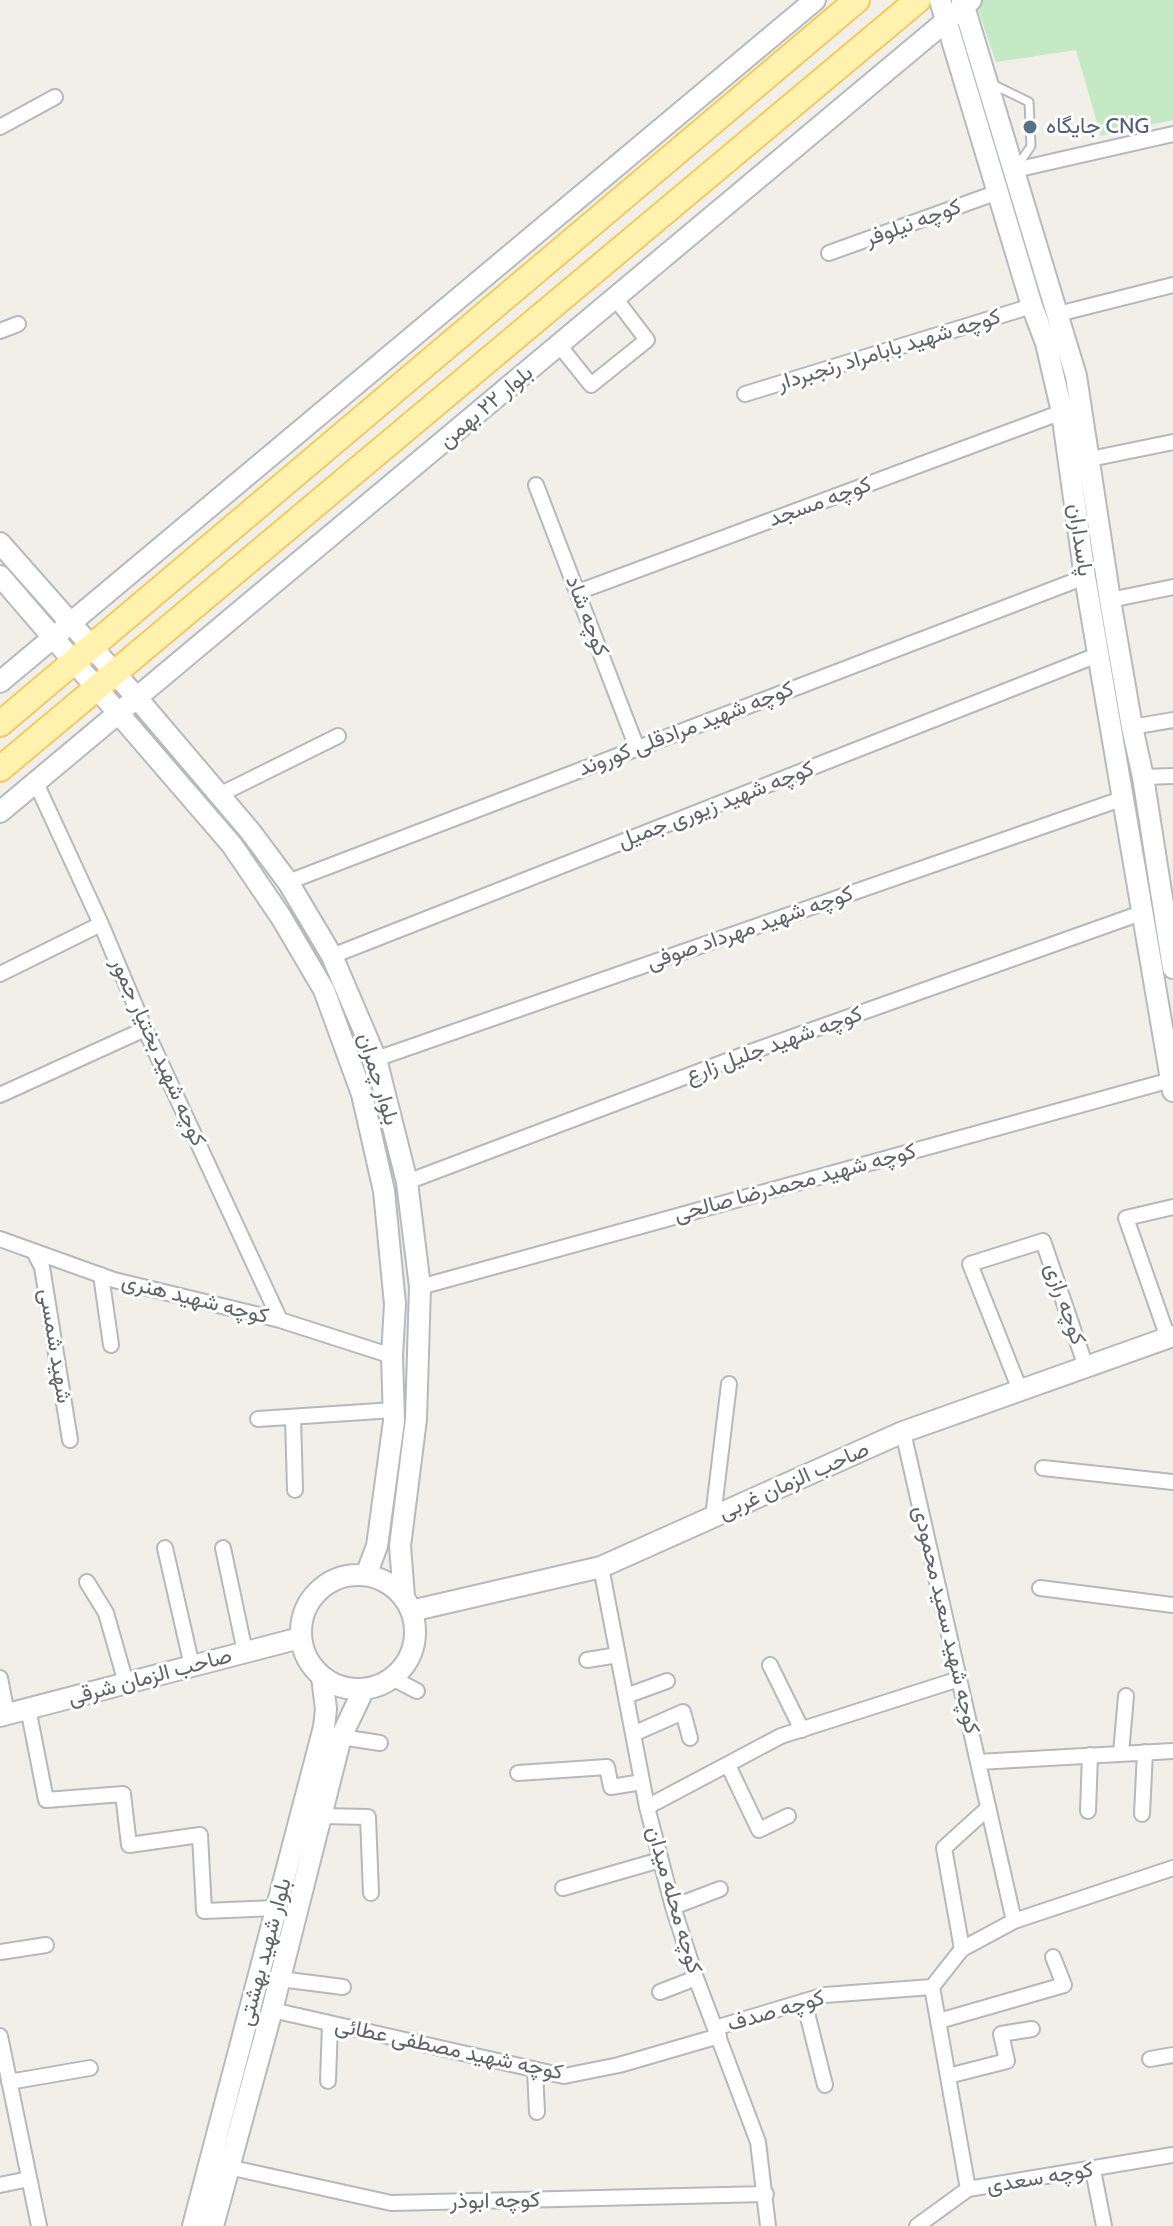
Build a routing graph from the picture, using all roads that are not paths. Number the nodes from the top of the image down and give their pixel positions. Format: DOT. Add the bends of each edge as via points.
graph roads {
  1 [pos="815,0"];
  2 [pos="857,0"];
  3 [pos="918,0"];
  4 [pos="940,0"];
  5 [pos="966,2"];
  6 [pos="946,21"];
  7 [pos="987,82"];
  8 [pos="55,97"];
  9 [pos="0,127"];
  10 [pos="1173,134"];
  11 [pos="1015,170"];
  12 [pos="998,192"];
  13 [pos="829,253"];
  14 [pos="1173,285"];
  15 [pos="615,298"];
  16 [pos="1032,306"];
  17 [pos="1058,314"];
  18 [pos="18,324"];
  19 [pos="0,331"];
  20 [pos="559,345"];
  21 [pos="745,394"];
  22 [pos="1062,412"];
  23 [pos="1173,442"];
  24 [pos="1090,459"];
  25 [pos="536,485"];
  26 [pos="0,543"];
  27 [pos="0,576"];
  28 [pos="1085,577"];
  29 [pos="1173,587"];
  30 [pos="578,592"];
  31 [pos="1110,600"];
  32 [pos="72,622"];
  33 [pos="54,637"];
  34 [pos="84,654"];
  35 [pos="1100,654"];
  36 [pos="107,680"];
  37 [pos="0,682"];
  38 [pos="137,698"];
  39 [pos="120,713"];
  40 [pos="1173,720"];
  41 [pos="0,724"];
  42 [pos="1132,727"];
  43 [pos="338,736"];
  44 [pos="637,748"];
  45 [pos="0,769"];
  46 [pos="1173,776"];
  47 [pos="1143,777"];
  48 [pos="36,783"];
  49 [pos="219,795"];
  50 [pos="1124,798"];
  51 [pos="0,812"];
  52 [pos="288,882"];
  53 [pos="1160,909"];
  54 [pos="101,924"];
  55 [pos="332,956"];
  56 [pos="1173,968"];
  57 [pos="0,974"];
  58 [pos="145,1029"];
  59 [pos="376,1059"];
  60 [pos="1172,1085"];
  61 [pos="0,1095"];
  62 [pos="407,1182"];
  63 [pos="1173,1207"];
  64 [pos="0,1239"];
  65 [pos="18,1247"];
  66 [pos="0,1251"];
  67 [pos="34,1252"];
  68 [pos="101,1275"];
  69 [pos="420,1287"];
  70 [pos="280,1320"];
  71 [pos="1170,1337"];
  72 [pos="111,1345"];
  73 [pos="392,1356"];
  74 [pos="1086,1367"];
  75 [pos="729,1384"];
  76 [pos="1020,1390"];
  77 [pos="394,1410"];
  78 [pos="293,1417"];
  79 [pos="258,1419"];
  80 [pos="903,1432"];
  81 [pos="70,1440"];
  82 [pos="1043,1468"];
  83 [pos="1173,1482"];
  84 [pos="295,1490"];
  85 [pos="713,1517"];
  86 [pos="165,1548"];
  87 [pos="223,1548"];
  88 [pos="601,1567"];
  89 [pos="366,1575"];
  90 [pos="87,1582"];
  91 [pos="1040,1588"];
  92 [pos="408,1604"];
  93 [pos="1173,1605"];
  94 [pos="300,1638"];
  95 [pos="245,1652"];
  96 [pos="618,1655"];
  97 [pos="587,1660"];
  98 [pos="770,1665"];
  99 [pos="192,1666"];
  100 [pos="322,1677"];
  101 [pos="0,1678"];
  102 [pos="392,1678"];
  103 [pos="959,1679"];
  104 [pos="667,1681"];
  105 [pos="126,1683"];
  106 [pos="364,1689"];
  107 [pos="417,1691"];
  108 [pos="626,1696"];
  109 [pos="1126,1696"];
  110 [pos="28,1708"];
  111 [pos="4,1715"];
  112 [pos="802,1730"];
  113 [pos="633,1734"];
  114 [pos="341,1737"];
  115 [pos="690,1738"];
  116 [pos="380,1743"];
  117 [pos="1173,1751"];
  118 [pos="1145,1752"];
  119 [pos="1121,1753"];
  120 [pos="1090,1755"];
  121 [pos="978,1762"];
  122 [pos="728,1765"];
  123 [pos="518,1773"];
  124 [pos="642,1782"];
  125 [pos="647,1807"];
  126 [pos="988,1808"];
  127 [pos="1088,1811"];
  128 [pos="1142,1814"];
  129 [pos="321,1816"];
  130 [pos="788,1816"];
  131 [pos="660,1860"];
  132 [pos="1173,1868"];
  133 [pos="563,1888"];
  134 [pos="720,1889"];
  135 [pos="371,1893"];
  136 [pos="673,1907"];
  137 [pos="276,1908"];
  138 [pos="1014,1921"];
  139 [pos="46,1945"];
  140 [pos="962,1949"];
  141 [pos="0,1952"];
  142 [pos="1053,1957"];
  143 [pos="696,1978"];
  144 [pos="280,1979"];
  145 [pos="343,1987"];
  146 [pos="932,1987"];
  147 [pos="660,1992"];
  148 [pos="804,2001"];
  149 [pos="272,2010"];
  150 [pos="939,2021"];
  151 [pos="330,2024"];
  152 [pos="1032,2029"];
  153 [pos="717,2032"];
  154 [pos="0,2036"];
  155 [pos="1173,2055"];
  156 [pos="1150,2059"];
  157 [pos="90,2068"];
  158 [pos="535,2070"];
  159 [pos="948,2076"];
  160 [pos="328,2081"];
  161 [pos="9,2082"];
  162 [pos="825,2085"];
  163 [pos="537,2112"];
  164 [pos="1173,2155"];
  165 [pos="228,2167"];
  166 [pos="1093,2170"];
  167 [pos="29,2179"];
  168 [pos="0,2185"];
  169 [pos="968,2189"];
  170 [pos="766,2194"];
  171 [pos="39,2226"];
  172 [pos="193,2226"];
  173 [pos="213,2226"];
  174 [pos="768,2226"];
  175 [pos="917,2226"];
  176 [pos="1104,2226"];
  1 -- 32 [label="main road"];
  2 -- 34 [label="main road"];
  3 -- 36 [label="main road, بلوار ۲۲ بهمن"];
  4 -- 6 [label="main road, پاسداران"];
  5 -- 6 [label="main road, بلوار ۲۲ بهمن"];
  5 -- 7 [label="main road, پاسداران"];
  6 -- 12 [label="main road, پاسداران"];
  6 -- 15 [label="main road, بلوار ۲۲ بهمن"];
  7 -- 11 [label="main road, پاسداران"];
  7 -- 11 [label="lane" via="1029,102 1031,146"];
  8 -- 9 [label="street"];
  10 -- 11 [label="street"];
  11 -- 17 [label="main road, پاسداران"];
  12 -- 13 [label="street, کوچه نیلوفر"];
  12 -- 16 [label="main road, پاسداران"];
  14 -- 17 [label="street"];
  15 -- 20 [label="main road, بلوار ۲۲ بهمن"];
  15 -- 20 [label="street" via="647,340 591,385"];
  16 -- 21 [label="street, کوچه شهید بابامراد رنجبردار"];
  16 -- 22 [label="main road, پاسداران"];
  17 -- 24 [label="main road, پاسداران" via="1076,376"];
  18 -- 19 [label="street"];
  20 -- 38 [label="main road, بلوار ۲۲ بهمن"];
  22 -- 28 [label="main road, پاسداران"];
  22 -- 30 [label="street, کوچه مسجد"];
  23 -- 24 [label="street"];
  24 -- 31 [label="main road, پاسداران"];
  25 -- 30 [label="street, کوچه شاد"];
  26 -- 32 [label="main road"];
  27 -- 33 [label="main road"];
  28 -- 35 [label="main road, پاسداران"];
  28 -- 44 [label="street, کوچه شهید مرادقلی کوروند"];
  29 -- 31 [label="street"];
  30 -- 44 [label="street, کوچه شاد"];
  31 -- 42 [label="main road, پاسداران"];
  32 -- 33 [label="main road"];
  32 -- 34 [label="main road"];
  33 -- 34 [label="main road"];
  33 -- 37 [label="main road"];
  34 -- 36 [label="main road, بلوار چمران"];
  34 -- 41 [label="main road"];
  35 -- 50 [label="main road, پاسداران"];
  35 -- 55 [label="street, کوچه شهید زیوری جمیل"];
  36 -- 38 [label="main road, بلوار چمران"];
  36 -- 39 [label="main road, بلوار چمران"];
  36 -- 45 [label="main road, بلوار ۲۲ بهمن"];
  38 -- 39 [label="main road, بلوار ۲۲ بهمن"];
  38 -- 49 [label="main road, بلوار چمران"];
  39 -- 48 [label="main road, بلوار ۲۲ بهمن"];
  39 -- 73 [label="main road, بلوار چمران" via="232,845 324,990 362,1094 384,1191 395,1304"];
  40 -- 42 [label="street"];
  42 -- 47 [label="main road, پاسداران"];
  43 -- 49 [label="street"];
  44 -- 52 [label="street, کوچه شهید مرادقلی کوروند"];
  46 -- 47 [label="street"];
  47 -- 53 [label="main road, پاسداران"];
  48 -- 51 [label="main road, بلوار ۲۲ بهمن"];
  48 -- 54 [label="street, کوچه شهید بختیار جمور"];
  49 -- 52 [label="main road, بلوار چمران"];
  50 -- 53 [label="main road, پاسداران"];
  50 -- 59 [label="street, کوچه شهید مهرداد صوفی"];
  52 -- 55 [label="main road, بلوار چمران"];
  53 -- 56 [label="main road, پاسداران"];
  53 -- 60 [label="main road, پاسداران"];
  53 -- 62 [label="street, کوچه شهید جلیل زارع" via="756,1050"];
  54 -- 57 [label="street"];
  54 -- 58 [label="street, کوچه شهید بختیار جمور"];
  55 -- 59 [label="main road, بلوار چمران"];
  58 -- 61 [label="street"];
  58 -- 70 [label="street, کوچه شهید بختیار جمور"];
  59 -- 62 [label="main road, بلوار چمران"];
  60 -- 69 [label="street, کوچه شهید محمدرضا صالحی"];
  62 -- 69 [label="main road, بلوار چمران"];
  63 -- 71 [label="street" via="1126,1218"];
  64 -- 65 [label="street, کوچه شهید هنری"];
  65 -- 66 [label="street"];
  65 -- 67 [label="street, کوچه شهید هنری"];
  67 -- 68 [label="street, کوچه شهید هنری"];
  67 -- 81 [label="street, شهید شمسی" via="42,1267"];
  68 -- 70 [label="street, کوچه شهید هنری"];
  68 -- 72 [label="street"];
  69 -- 92 [label="main road, بلوار چمران" via="416,1419 400,1546"];
  70 -- 73 [label="street, کوچه شهید هنری"];
  71 -- 74 [label="main road, صاحب الزمان غربی"];
  73 -- 77 [label="main road, بلوار چمران"];
  74 -- 76 [label="main road, صاحب الزمان غربی"];
  74 -- 76 [label="street, کوچه رازی" via="1043,1241 970,1264"];
  75 -- 85 [label="street"];
  76 -- 80 [label="main road, صاحب الزمان غربی"];
  77 -- 78 [label="street"];
  77 -- 89 [label="main road, بلوار چمران" via="377,1546"];
  78 -- 79 [label="street"];
  78 -- 84 [label="street"];
  80 -- 85 [label="main road, صاحب الزمان غربی"];
  80 -- 103 [label="street, کوچه شهید سعید محمودی"];
  82 -- 83 [label="street"];
  85 -- 88 [label="main road, صاحب الزمان غربی"];
  86 -- 99 [label="street"];
  87 -- 95 [label="street"];
  88 -- 92 [label="main road, صاحب الزمان غربی"];
  88 -- 96 [label="street, کوچه محله میدان"];
  89 -- 92 [label="main road" via="394,1587"];
  89 -- 94 [label="main road" via="323,1585 305,1609"];
  90 -- 105 [label="street" via="106,1613"];
  91 -- 93 [label="street"];
  92 -- 102 [label="main road" via="415,1640 411,1655"];
  94 -- 95 [label="main road, صاحب الزمان شرقی"];
  94 -- 100 [label="main road"];
  95 -- 99 [label="main road, صاحب الزمان شرقی"];
  96 -- 97 [label="street"];
  96 -- 108 [label="street, کوچه محله میدان"];
  98 -- 112 [label="street"];
  99 -- 105 [label="main road, صاحب الزمان شرقی"];
  100 -- 106 [label="main road" via="349,1689"];
  100 -- 137 [label="main road, بلوار شهید بهشتی" via="324,1727"];
  101 -- 111 [label="street"];
  102 -- 106 [label="main road"];
  102 -- 107 [label="street"];
  103 -- 112 [label="street"];
  103 -- 121 [label="street, کوچه شهید سعید محمودی"];
  104 -- 108 [label="street"];
  105 -- 110 [label="main road, صاحب الزمان شرقی"];
  106 -- 114 [label="main road, بلوار شهید بهشتی"];
  108 -- 113 [label="street, کوچه محله میدان"];
  109 -- 119 [label="street"];
  110 -- 111 [label="main road, صاحب الزمان شرقی"];
  110 -- 137 [label="street" via="46,1800 123,1794 129,1845 200,1835 204,1911"];
  112 -- 122 [label="street"];
  113 -- 115 [label="street" via="683,1712"];
  113 -- 124 [label="street, کوچه محله میدان"];
  114 -- 116 [label="street"];
  114 -- 129 [label="main road, بلوار شهید بهشتی"];
  117 -- 118 [label="street"];
  118 -- 119 [label="street"];
  118 -- 128 [label="street"];
  119 -- 120 [label="street"];
  120 -- 121 [label="street"];
  120 -- 127 [label="street"];
  121 -- 126 [label="street, کوچه شهید سعید محمودی"];
  122 -- 125 [label="street"];
  122 -- 130 [label="street" via="759,1830"];
  123 -- 124 [label="street" via="607,1767 611,1787"];
  124 -- 125 [label="street, کوچه محله میدان"];
  125 -- 131 [label="street, کوچه محله میدان"];
  126 -- 138 [label="street, کوچه شهید سعید محمودی"];
  126 -- 140 [label="street" via="944,1848"];
  129 -- 135 [label="street" via="368,1817"];
  129 -- 144 [label="main road, بلوار شهید بهشتی"];
  131 -- 133 [label="street"];
  131 -- 136 [label="street, کوچه محله میدان"];
  132 -- 138 [label="street"];
  134 -- 136 [label="street"];
  136 -- 143 [label="street, کوچه محله میدان"];
  137 -- 172 [label="main road, بلوار شهید بهشتی"];
  138 -- 140 [label="street"];
  139 -- 141 [label="street"];
  140 -- 146 [label="street"];
  142 -- 150 [label="street" via="1064,1985"];
  143 -- 147 [label="street"];
  143 -- 153 [label="street, کوچه محله میدان"];
  144 -- 145 [label="street"];
  144 -- 149 [label="main road, بلوار شهید بهشتی"];
  146 -- 148 [label="street, کوچه صدف"];
  146 -- 150 [label="street"];
  148 -- 153 [label="street, کوچه صدف"];
  148 -- 162 [label="street"];
  149 -- 151 [label="street, کوچه شهید مصطفی عطائی"];
  149 -- 165 [label="main road, بلوار شهید بهشتی"];
  150 -- 159 [label="street"];
  151 -- 158 [label="street, کوچه شهید مصطفی عطائی"];
  151 -- 160 [label="street"];
  152 -- 159 [label="street" via="1001,2034 1007,2061"];
  153 -- 158 [label="street, کوچه شهید مصطفی عطائی" via="619,2065 564,2076"];
  153 -- 170 [label="street, کوچه محله میدان" via="758,2142"];
  154 -- 161 [label="street"];
  155 -- 156 [label="street"];
  157 -- 161 [label="street"];
  158 -- 163 [label="street"];
  159 -- 169 [label="street"];
  161 -- 167 [label="street"];
  164 -- 166 [label="street, کوچه سعدی"];
  165 -- 170 [label="street, کوچه ابوذر" via="391,2203"];
  165 -- 173 [label="main road, بلوار شهید بهشتی"];
  166 -- 169 [label="street, کوچه سعدی"];
  166 -- 176 [label="street"];
  167 -- 168 [label="street"];
  167 -- 171 [label="street"];
  169 -- 175 [label="street, کوچه سعدی"];
  170 -- 174 [label="street, کوچه محله میدان"];
}
